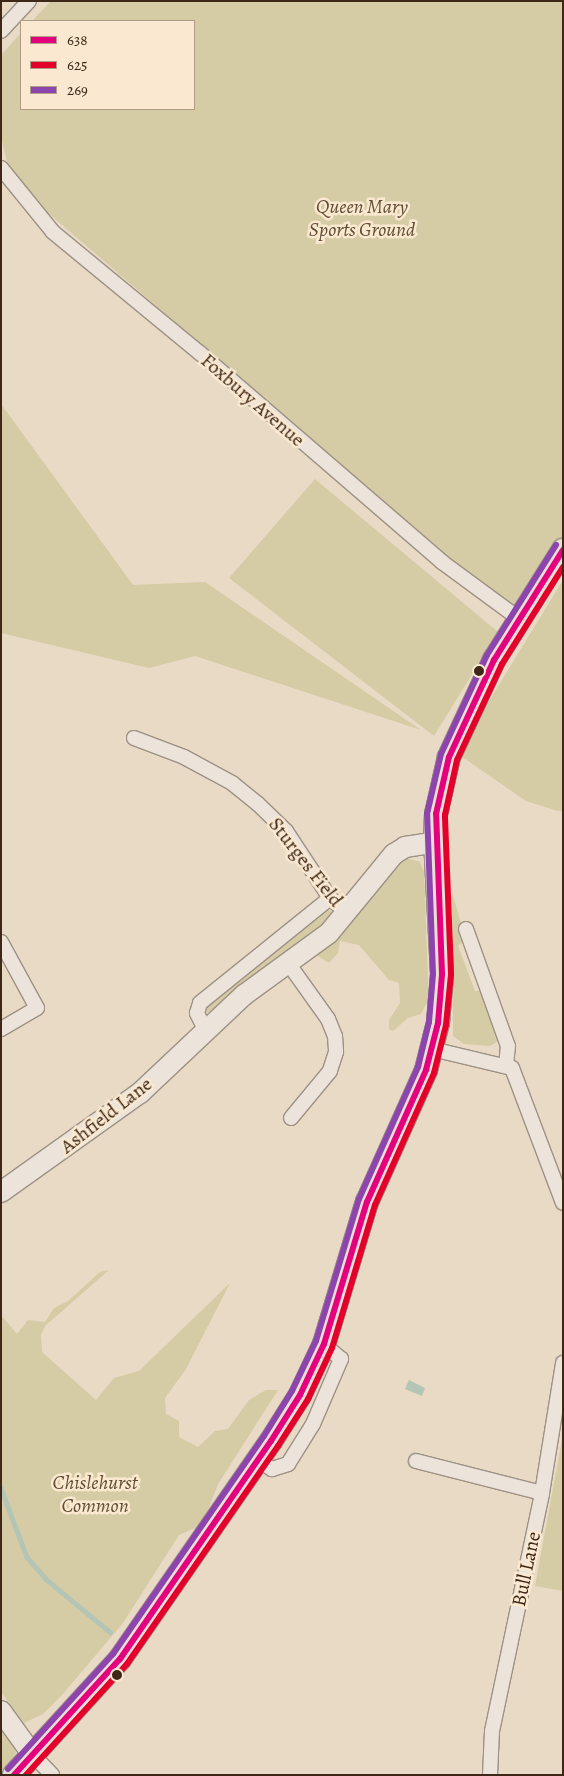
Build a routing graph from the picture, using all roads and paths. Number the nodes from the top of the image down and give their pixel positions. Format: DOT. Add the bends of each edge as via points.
graph roads {
  1 [pos="30,1"];
  2 [pos="1,31"];
  3 [pos="1,168"];
  4 [pos="563,550"];
  5 [pos="518,618"];
  6 [pos="134,738"];
  7 [pos="435,842"];
  8 [pos="330,898"];
  9 [pos="346,913"];
  10 [pos="466,930"];
  11 [pos="1,942"];
  12 [pos="288,963"];
  13 [pos="1,1029"];
  14 [pos="205,1030"];
  15 [pos="432,1049"];
  16 [pos="506,1064"];
  17 [pos="292,1118"];
  18 [pos="1,1192"];
  19 [pos="563,1203"];
  20 [pos="563,1363"];
  21 [pos="416,1461"];
  22 [pos="542,1494"];
  23 [pos="1,1711"];
  24 [pos="32,1754"];
  25 [pos="14,1775"];
  26 [pos="52,1775"];
  27 [pos="490,1775"];
  1 -- 2 [label="street"];
  3 -- 5 [label="street, Foxbury Avenue" via="53,232 200,353 449,568"];
  4 -- 5 [label="main road"];
  5 -- 7 [label="main road" via="477,694 449,757 436,814"];
  6 -- 8 [label="street, Sturges Field" via="184,757 232,783 258,804 286,831"];
  7 -- 9 [label="street, Ashfield Lane" via="405,847 394,854"];
  7 -- 15 [label="main road" via="442,974"];
  8 -- 9 [label="street, Sturges Field"];
  8 -- 14 [label="street" via="200,1003 197,1013"];
  9 -- 12 [label="street, Ashfield Lane" via="330,933"];
  10 -- 16 [label="street" via="508,1046"];
  11 -- 13 [label="street" via="37,1008"];
  12 -- 14 [label="street, Ashfield Lane" via="244,995"];
  12 -- 17 [label="street" via="328,1019 335,1036 336,1052 330,1071"];
  14 -- 18 [label="street, Ashfield Lane" via="140,1093"];
  15 -- 16 [label="street"];
  15 -- 24 [label="main road" via="367,1202 324,1344 300,1394 120,1659"];
  16 -- 19 [label="street" via="512,1068 522,1088"];
  20 -- 22 [label="street, Bull Lane"];
  21 -- 22 [label="street"];
  22 -- 27 [label="street, Bull Lane" via="492,1732"];
  23 -- 24 [label="street"];
  24 -- 25 [label="main road"];
  24 -- 26 [label="street"];
}
